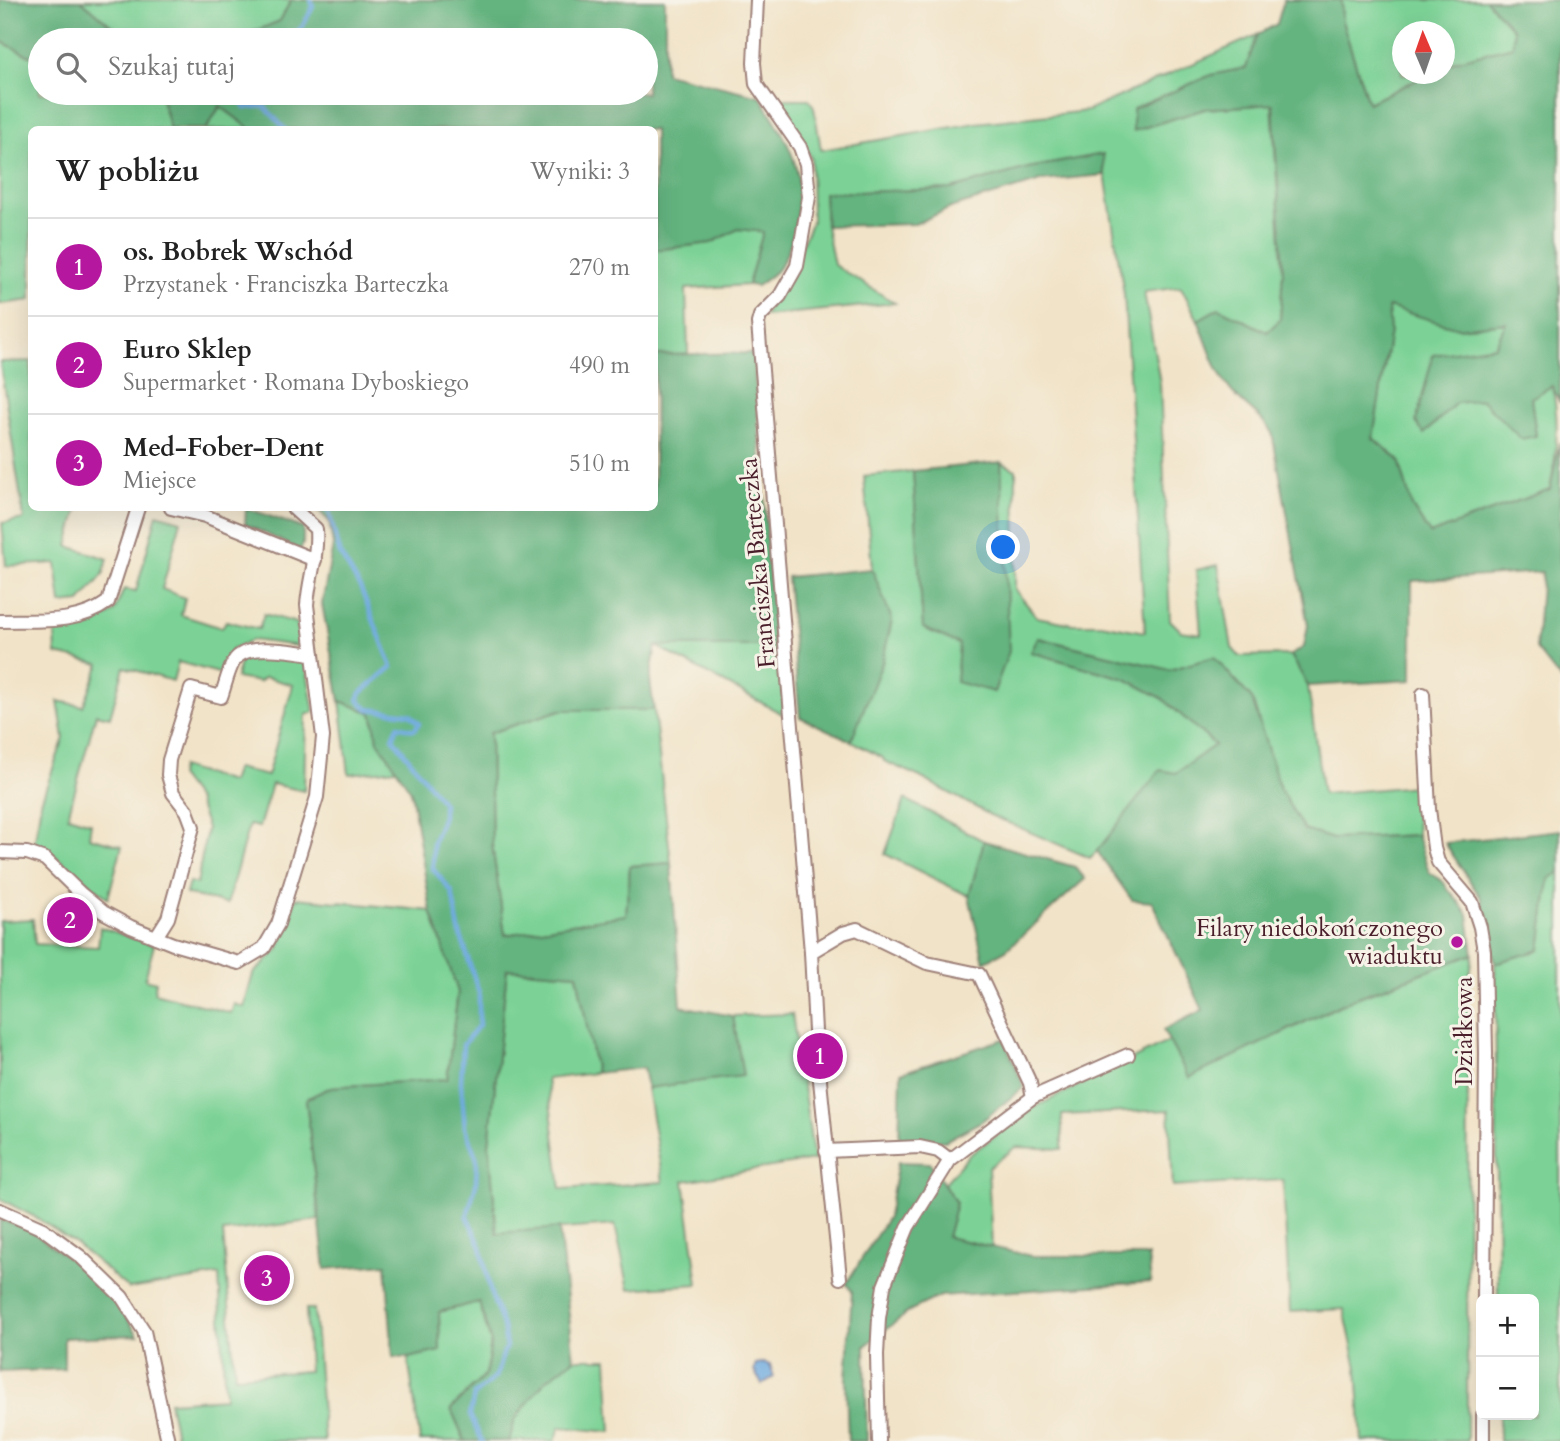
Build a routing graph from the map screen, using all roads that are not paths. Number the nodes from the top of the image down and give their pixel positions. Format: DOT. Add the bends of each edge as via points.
graph roads {
  1 [pos="757,0"];
  2 [pos="137,511"];
  3 [pos="184,511"];
  4 [pos="296,511"];
  5 [pos="315,560"];
  6 [pos="0,621"];
  7 [pos="313,654"];
  8 [pos="1423,694"];
  9 [pos="0,852"];
  10 [pos="156,937"];
  11 [pos="811,953"];
  12 [pos="1128,1055"];
  13 [pos="1033,1097"];
  14 [pos="826,1150"];
  15 [pos="950,1160"];
  16 [pos="0,1210"];
  17 [pos="841,1278"];
  18 [pos="1484,1294"];
  19 [pos="1483,1420"];
  20 [pos="168,1441"];
  21 [pos="879,1441"];
  22 [pos="1483,1441"];
  1 -- 11 [label="street, Franciszka Barteczka" via="756,84 800,147 809,197 797,266 758,323"];
  2 -- 6 [label="street" via="108,603 74,618"];
  3 -- 5 [label="street"];
  4 -- 5 [label="street" via="316,529"];
  5 -- 7 [label="street" via="307,605"];
  7 -- 10 [label="street" via="244,651 234,660 221,697 191,689 168,775 193,827 168,918"];
  7 -- 10 [label="street" via="323,737 317,797 278,925 264,948 239,962"];
  8 -- 18 [label="street, Działkowa" via="1434,848 1438,862 1472,902 1484,951"];
  9 -- 10 [label="street" via="46,859 103,912"];
  11 -- 13 [label="street" via="857,929 927,963 979,974"];
  11 -- 14 [label="street, Franciszka Barteczka"];
  12 -- 13 [label="street"];
  13 -- 15 [label="street"];
  14 -- 15 [label="street" via="920,1147"];
  14 -- 17 [label="street, Franciszka Barteczka"];
  15 -- 21 [label="street" via="908,1227 884,1286 878,1318"];
  16 -- 20 [label="street" via="43,1229 81,1257 122,1297 144,1331"];
  19 -- 22 [label="street"];
}
